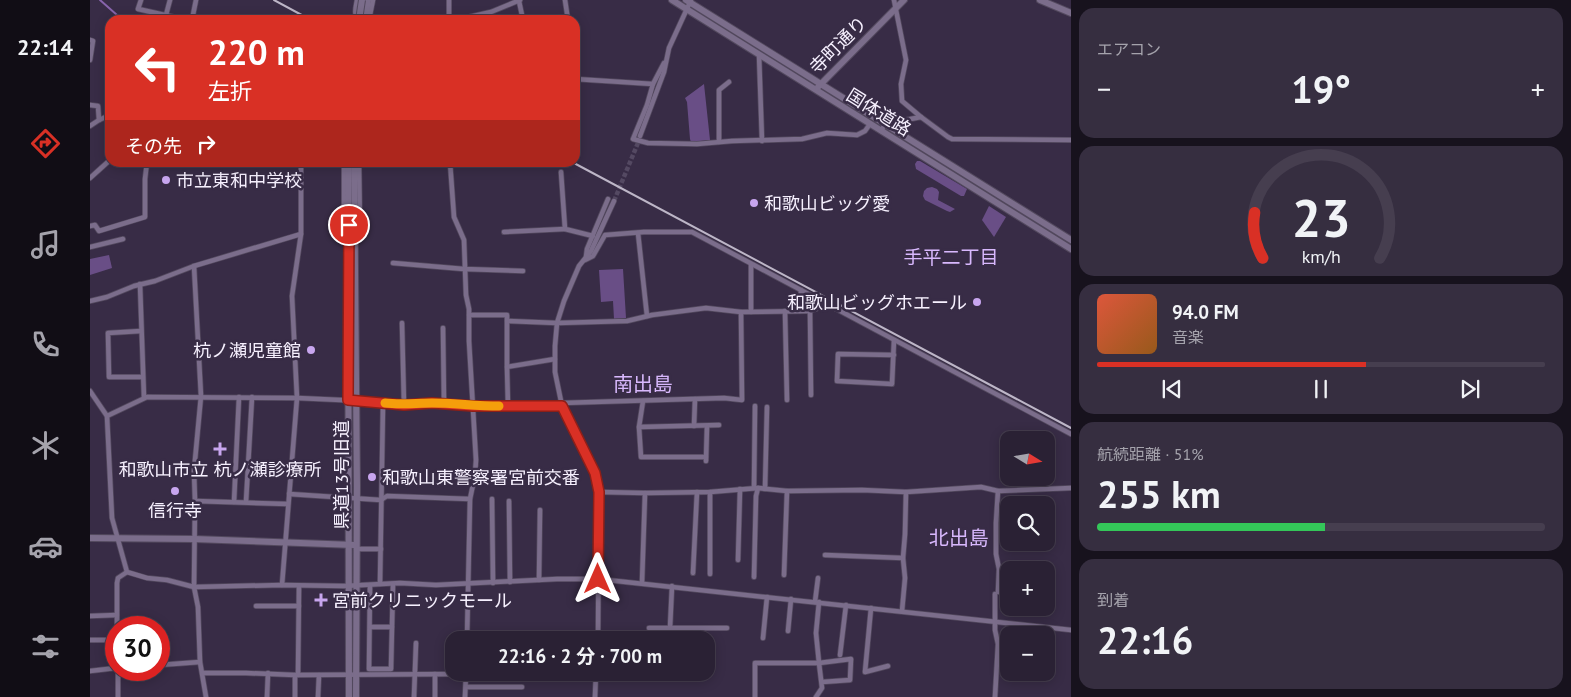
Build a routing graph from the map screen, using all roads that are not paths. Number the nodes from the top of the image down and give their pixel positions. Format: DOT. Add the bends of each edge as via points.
graph roads {
  1 [pos="141,0"];
  2 [pos="170,0"];
  3 [pos="196,0"];
  4 [pos="357,0"];
  5 [pos="362,0"];
  6 [pos="368,0"];
  7 [pos="372,0"];
  8 [pos="449,0"];
  9 [pos="505,0"];
  10 [pos="520,0"];
  11 [pos="565,0"];
  12 [pos="672,0"];
  13 [pos="894,0"];
  14 [pos="904,0"];
  15 [pos="1040,0"];
  16 [pos="689,3"];
  17 [pos="507,6"];
  18 [pos="896,8"];
  19 [pos="1071,13"];
  20 [pos="162,15"];
  21 [pos="166,15"];
  22 [pos="193,15"];
  23 [pos="356,15"];
  24 [pos="360,15"];
  25 [pos="366,15"];
  26 [pos="370,15"];
  27 [pos="449,15"];
  28 [pos="478,15"];
  29 [pos="522,15"];
  30 [pos="567,15"];
  31 [pos="90,40"];
  32 [pos="759,54"];
  33 [pos="90,60"];
  34 [pos="666,60"];
  35 [pos="580,79"];
  36 [pos="729,82"];
  37 [pos="653,84"];
  38 [pos="821,84"];
  39 [pos="816,90"];
  40 [pos="90,105"];
  41 [pos="105,117"];
  42 [pos="921,117"];
  43 [pos="99,120"];
  44 [pos="870,124"];
  45 [pos="885,124"];
  46 [pos="90,126"];
  47 [pos="881,131"];
  48 [pos="640,136"];
  49 [pos="1071,140"];
  50 [pos="762,141"];
  51 [pos="719,142"];
  52 [pos="105,164"];
  53 [pos="146,167"];
  54 [pos="301,167"];
  55 [pos="344,167"];
  56 [pos="348,167"];
  57 [pos="354,167"];
  58 [pos="359,167"];
  59 [pos="450,167"];
  60 [pos="561,172"];
  61 [pos="90,178"];
  62 [pos="90,226"];
  63 [pos="352,226"];
  64 [pos="565,229"];
  65 [pos="504,232"];
  66 [pos="638,233"];
  67 [pos="301,234"];
  68 [pos="593,236"];
  69 [pos="123,239"];
  70 [pos="352,239"];
  71 [pos="1071,240"];
  72 [pos="90,247"];
  73 [pos="1071,249"];
  74 [pos="585,260"];
  75 [pos="393,263"];
  76 [pos="751,264"];
  77 [pos="194,266"];
  78 [pos="464,269"];
  79 [pos="523,271"];
  80 [pos="140,284"];
  81 [pos="801,290"];
  82 [pos="818,300"];
  83 [pos="90,301"];
  84 [pos="785,311"];
  85 [pos="800,311"];
  86 [pos="810,311"];
  87 [pos="741,312"];
  88 [pos="751,312"];
  89 [pos="469,315"];
  90 [pos="647,316"];
  91 [pos="507,321"];
  92 [pos="402,323"];
  93 [pos="557,323"];
  94 [pos="443,328"];
  95 [pos="141,332"];
  96 [pos="894,340"];
  97 [pos="894,356"];
  98 [pos="555,359"];
  99 [pos="507,367"];
  100 [pos="143,377"];
  101 [pos="90,390"];
  102 [pos="811,395"];
  103 [pos="201,396"];
  104 [pos="238,397"];
  105 [pos="252,397"];
  106 [pos="144,398"];
  107 [pos="297,398"];
  108 [pos="695,399"];
  109 [pos="348,400"];
  110 [pos="787,400"];
  111 [pos="356,401"];
  112 [pos="643,401"];
  113 [pos="383,403"];
  114 [pos="444,404"];
  115 [pos="404,405"];
  116 [pos="562,405"];
  117 [pos="473,406"];
  118 [pos="508,406"];
  119 [pos="755,406"];
  120 [pos="767,407"];
  121 [pos="107,416"];
  122 [pos="720,425"];
  123 [pos="694,426"];
  124 [pos="707,426"];
  125 [pos="639,427"];
  126 [pos="1071,434"];
  127 [pos="236,458"];
  128 [pos="248,458"];
  129 [pos="756,488"];
  130 [pos="1071,488"];
  131 [pos="740,489"];
  132 [pos="765,489"];
  133 [pos="787,491"];
  134 [pos="998,491"];
  135 [pos="599,492"];
  136 [pos="697,492"];
  137 [pos="710,492"];
  138 [pos="906,492"];
  139 [pos="645,493"];
  140 [pos="289,494"];
  141 [pos="353,499"];
  142 [pos="470,499"];
  143 [pos="492,499"];
  144 [pos="381,500"];
  145 [pos="195,501"];
  146 [pos="509,501"];
  147 [pos="234,502"];
  148 [pos="246,502"];
  149 [pos="288,504"];
  150 [pos="540,510"];
  151 [pos="90,538"];
  152 [pos="118,539"];
  153 [pos="194,539"];
  154 [pos="286,541"];
  155 [pos="354,546"];
  156 [pos="381,549"];
  157 [pos="825,555"];
  158 [pos="903,558"];
  159 [pos="738,560"];
  160 [pos="127,572"];
  161 [pos="693,573"];
  162 [pos="710,574"];
  163 [pos="784,575"];
  164 [pos="754,577"];
  165 [pos="818,578"];
  166 [pos="598,579"];
  167 [pos="539,580"];
  168 [pos="510,582"];
  169 [pos="468,583"];
  170 [pos="493,583"];
  171 [pos="642,583"];
  172 [pos="380,584"];
  173 [pos="393,584"];
  174 [pos="282,585"];
  175 [pos="370,585"];
  176 [pos="299,586"];
  177 [pos="353,586"];
  178 [pos="672,586"];
  179 [pos="194,587"];
  180 [pos="767,597"];
  181 [pos="792,600"];
  182 [pos="817,602"];
  183 [pos="846,605"];
  184 [pos="256,606"];
  185 [pos="299,606"];
  186 [pos="870,608"];
  187 [pos="902,611"];
  188 [pos="117,615"];
  189 [pos="90,616"];
  190 [pos="995,622"];
  191 [pos="370,627"];
  192 [pos="392,627"];
  193 [pos="649,628"];
  194 [pos="670,628"];
  195 [pos="727,628"];
  196 [pos="1071,630"];
  197 [pos="467,631"];
  198 [pos="598,631"];
  199 [pos="788,631"];
  200 [pos="763,638"];
  201 [pos="90,640"];
  202 [pos="105,640"];
  203 [pos="416,643"];
  204 [pos="840,655"];
  205 [pos="200,662"];
  206 [pos="820,663"];
  207 [pos="170,664"];
  208 [pos="888,666"];
  209 [pos="105,670"];
  210 [pos="90,671"];
  211 [pos="268,673"];
  212 [pos="203,674"];
  213 [pos="415,674"];
  214 [pos="435,674"];
  215 [pos="445,674"];
  216 [pos="297,675"];
  217 [pos="318,675"];
  218 [pos="353,675"];
  219 [pos="117,681"];
  220 [pos="466,681"];
  221 [pos="596,681"];
  222 [pos="822,682"];
  223 [pos="522,686"];
  224 [pos="466,687"];
  225 [pos="118,697"];
  226 [pos="206,697"];
  227 [pos="267,697"];
  228 [pos="295,697"];
  229 [pos="318,697"];
  230 [pos="349,697"];
  231 [pos="356,697"];
  232 [pos="414,697"];
  233 [pos="435,697"];
  234 [pos="465,697"];
  235 [pos="595,697"];
  236 [pos="754,697"];
  237 [pos="816,697"];
  238 [pos="995,697"];
  1 -- 20 [label="street" via="138,9"];
  2 -- 21 [label="street"];
  3 -- 22 [label="street"];
  4 -- 23 [label="street"];
  5 -- 24 [label="street, bridge"];
  6 -- 25 [label="street"];
  7 -- 26 [label="street"];
  8 -- 27 [label="street"];
  9 -- 17 [label="street"];
  10 -- 17 [label="street"];
  10 -- 29 [label="street"];
  11 -- 30 [label="street"];
  12 -- 16 [label="street, 国体道路"];
  13 -- 18 [label="street"];
  14 -- 18 [label="street, 寺町通り"];
  15 -- 19 [label="street"];
  16 -- 32 [label="street, 国体道路"];
  16 -- 34 [label="street" via="668,48"];
  16 -- 38 [label="street, 国体道路"];
  17 -- 28 [label="street"];
  18 -- 38 [label="street, 寺町通り"];
  18 -- 42 [label="street" via="906,60 901,84 902,101"];
  31 -- 33 [label="street" via="93,41"];
  32 -- 39 [label="street, 国体道路"];
  32 -- 50 [label="street"];
  34 -- 37 [label="street"];
  34 -- 48 [label="street"];
  35 -- 37 [label="street"];
  36 -- 51 [label="street" via="719,90"];
  37 -- 51 [label="street" via="633,139 656,143"];
  38 -- 39 [label="street, 寺町通り"];
  38 -- 45 [label="street, 国体道路"];
  39 -- 44 [label="street, 国体道路"];
  40 -- 43 [label="street" via="98,106"];
  41 -- 43 [label="street"];
  42 -- 45 [label="street"];
  42 -- 49 [label="street" via="952,139"];
  43 -- 46 [label="street"];
  44 -- 47 [label="street, 国体道路"];
  44 -- 50 [label="street" via="857,135 828,133 802,139"];
  45 -- 47 [label="street"];
  45 -- 71 [label="street, 国体道路"];
  47 -- 73 [label="street, 国体道路"];
  50 -- 51 [label="street"];
  52 -- 61 [label="street"];
  53 -- 62 [label="street" via="145,217 99,231 95,225"];
  54 -- 67 [label="street"];
  55 -- 70 [label="street" via="344,231"];
  56 -- 63 [label="street, 県道13号旧道"];
  57 -- 63 [label="street, 県道13号旧道"];
  58 -- 70 [label="street" via="360,230"];
  59 -- 78 [label="street" via="454,217 464,240"];
  60 -- 64 [label="street"];
  63 -- 70 [label="street, 県道13号旧道"];
  64 -- 65 [label="street"];
  64 -- 68 [label="street"];
  66 -- 74 [label="street" via="605,235 593,256"];
  66 -- 76 [label="street" via="692,232"];
  66 -- 90 [label="street"];
  67 -- 77 [label="street"];
  67 -- 107 [label="street" via="292,296"];
  68 -- 74 [label="street"];
  68 -- 74 [label="street" via="611,200"];
  69 -- 72 [label="street"];
  70 -- 109 [label="street, 県道13号旧道"];
  70 -- 111 [label="street, 県道13号旧道"];
  74 -- 93 [label="street" via="564,301"];
  75 -- 78 [label="street"];
  76 -- 81 [label="street"];
  76 -- 88 [label="street"];
  77 -- 80 [label="street"];
  77 -- 103 [label="street"];
  78 -- 79 [label="street"];
  78 -- 89 [label="street"];
  80 -- 83 [label="street"];
  80 -- 95 [label="street"];
  81 -- 82 [label="street"];
  81 -- 85 [label="street"];
  82 -- 86 [label="street" via="816,310"];
  82 -- 96 [label="street"];
  84 -- 85 [label="street"];
  84 -- 88 [label="street"];
  84 -- 110 [label="street"];
  85 -- 86 [label="street"];
  86 -- 102 [label="street"];
  87 -- 88 [label="street"];
  87 -- 90 [label="street" via="706,308"];
  87 -- 108 [label="street" via="742,400"];
  89 -- 91 [label="street" via="507,316"];
  89 -- 117 [label="street"];
  90 -- 93 [label="street"];
  91 -- 93 [label="street"];
  91 -- 99 [label="street"];
  92 -- 115 [label="street"];
  93 -- 98 [label="street"];
  94 -- 114 [label="street"];
  95 -- 100 [label="street"];
  95 -- 100 [label="street" via="108,333 109,377"];
  96 -- 97 [label="street"];
  96 -- 126 [label="street"];
  97 -- 97 [label="street" via="892,384 837,381 838,354"];
  98 -- 99 [label="street"];
  98 -- 116 [label="street"];
  99 -- 118 [label="street"];
  100 -- 106 [label="street"];
  101 -- 121 [label="street"];
  103 -- 104 [label="street"];
  103 -- 106 [label="street"];
  103 -- 145 [label="street" via="194,471"];
  104 -- 105 [label="street"];
  104 -- 127 [label="street"];
  105 -- 107 [label="street"];
  105 -- 128 [label="street"];
  106 -- 121 [label="street"];
  107 -- 109 [label="street"];
  107 -- 140 [label="street"];
  108 -- 112 [label="street"];
  108 -- 123 [label="street"];
  109 -- 111 [label="street"];
  109 -- 141 [label="street, 県道13号旧道"];
  111 -- 113 [label="street"];
  111 -- 141 [label="street, 県道13号旧道"];
  112 -- 116 [label="street"];
  112 -- 125 [label="street"];
  113 -- 115 [label="street"];
  113 -- 144 [label="street"];
  114 -- 115 [label="street"];
  114 -- 117 [label="street"];
  116 -- 118 [label="street"];
  116 -- 135 [label="street" via="595,473"];
  117 -- 118 [label="street"];
  117 -- 142 [label="street" via="476,460"];
  119 -- 129 [label="street"];
  120 -- 132 [label="street"];
  121 -- 152 [label="street" via="112,518"];
  122 -- 124 [label="street"];
  123 -- 124 [label="street"];
  123 -- 125 [label="street"];
  124 -- 125 [label="street" via="706,459 640,457"];
  127 -- 128 [label="street"];
  127 -- 147 [label="street"];
  128 -- 148 [label="street"];
  129 -- 131 [label="street"];
  129 -- 132 [label="street"];
  129 -- 164 [label="street"];
  130 -- 134 [label="street"];
  131 -- 137 [label="street"];
  131 -- 159 [label="street"];
  132 -- 133 [label="street"];
  133 -- 138 [label="street"];
  133 -- 163 [label="street"];
  134 -- 138 [label="street" via="981,487"];
  134 -- 190 [label="street" via="996,554 999,568"];
  135 -- 139 [label="street"];
  135 -- 166 [label="street"];
  136 -- 137 [label="street"];
  136 -- 139 [label="street"];
  136 -- 161 [label="street"];
  137 -- 162 [label="street"];
  138 -- 158 [label="street"];
  139 -- 171 [label="street"];
  140 -- 141 [label="street"];
  140 -- 149 [label="street"];
  141 -- 144 [label="street"];
  141 -- 155 [label="street, 県道13号旧道"];
  142 -- 144 [label="street" via="387,496"];
  142 -- 169 [label="street"];
  143 -- 170 [label="street"];
  144 -- 156 [label="street"];
  145 -- 147 [label="street"];
  145 -- 153 [label="street"];
  146 -- 168 [label="street"];
  147 -- 148 [label="street"];
  148 -- 149 [label="street"];
  149 -- 154 [label="street"];
  150 -- 167 [label="street"];
  151 -- 152 [label="street"];
  152 -- 153 [label="street"];
  152 -- 160 [label="street"];
  153 -- 154 [label="street"];
  153 -- 179 [label="street"];
  154 -- 155 [label="street"];
  154 -- 174 [label="street"];
  155 -- 156 [label="street"];
  155 -- 177 [label="street, 県道13号旧道"];
  156 -- 172 [label="street"];
  157 -- 158 [label="street"];
  158 -- 187 [label="street"];
  160 -- 179 [label="street"];
  160 -- 188 [label="street" via="118,578"];
  165 -- 182 [label="street"];
  166 -- 167 [label="street"];
  166 -- 171 [label="street"];
  166 -- 198 [label="street"];
  167 -- 168 [label="street"];
  168 -- 170 [label="street"];
  169 -- 170 [label="street"];
  169 -- 173 [label="street"];
  169 -- 197 [label="street"];
  171 -- 178 [label="street"];
  172 -- 173 [label="street"];
  172 -- 175 [label="street"];
  173 -- 192 [label="street"];
  174 -- 176 [label="street"];
  174 -- 179 [label="street"];
  175 -- 177 [label="street"];
  175 -- 191 [label="street"];
  176 -- 177 [label="street"];
  176 -- 185 [label="street"];
  177 -- 218 [label="street, 県道13号旧道"];
  178 -- 180 [label="street"];
  178 -- 194 [label="street"];
  179 -- 205 [label="street"];
  180 -- 181 [label="street"];
  180 -- 200 [label="street"];
  181 -- 182 [label="street"];
  181 -- 199 [label="street"];
  182 -- 183 [label="street"];
  182 -- 206 [label="street" via="816,633"];
  183 -- 186 [label="street"];
  183 -- 204 [label="street"];
  184 -- 185 [label="street"];
  185 -- 216 [label="street"];
  186 -- 187 [label="street"];
  186 -- 208 [label="street" via="865,672"];
  187 -- 190 [label="street"];
  188 -- 189 [label="street"];
  190 -- 196 [label="street"];
  190 -- 238 [label="street" via="998,644"];
  191 -- 192 [label="street"];
  191 -- 192 [label="street" via="370,669 391,669"];
  193 -- 194 [label="street"];
  194 -- 195 [label="street"];
  201 -- 202 [label="street"];
  203 -- 213 [label="street"];
  205 -- 207 [label="street"];
  205 -- 212 [label="street"];
  206 -- 222 [label="street"];
  206 -- 222 [label="street" via="851,659 850,680"];
  206 -- 236 [label="street" via="755,663"];
  209 -- 210 [label="street"];
  211 -- 212 [label="street"];
  211 -- 216 [label="street"];
  211 -- 227 [label="street"];
  212 -- 226 [label="street"];
  213 -- 214 [label="street"];
  213 -- 218 [label="street"];
  213 -- 232 [label="street"];
  214 -- 215 [label="street"];
  214 -- 233 [label="street"];
  216 -- 217 [label="street"];
  216 -- 228 [label="street"];
  217 -- 218 [label="street"];
  217 -- 229 [label="street"];
  218 -- 230 [label="street, 県道13号旧道"];
  218 -- 231 [label="street, 県道13号旧道"];
  219 -- 225 [label="street"];
  220 -- 224 [label="street"];
  221 -- 235 [label="street"];
  222 -- 237 [label="street"];
  223 -- 224 [label="street"];
  224 -- 234 [label="street"];
}
